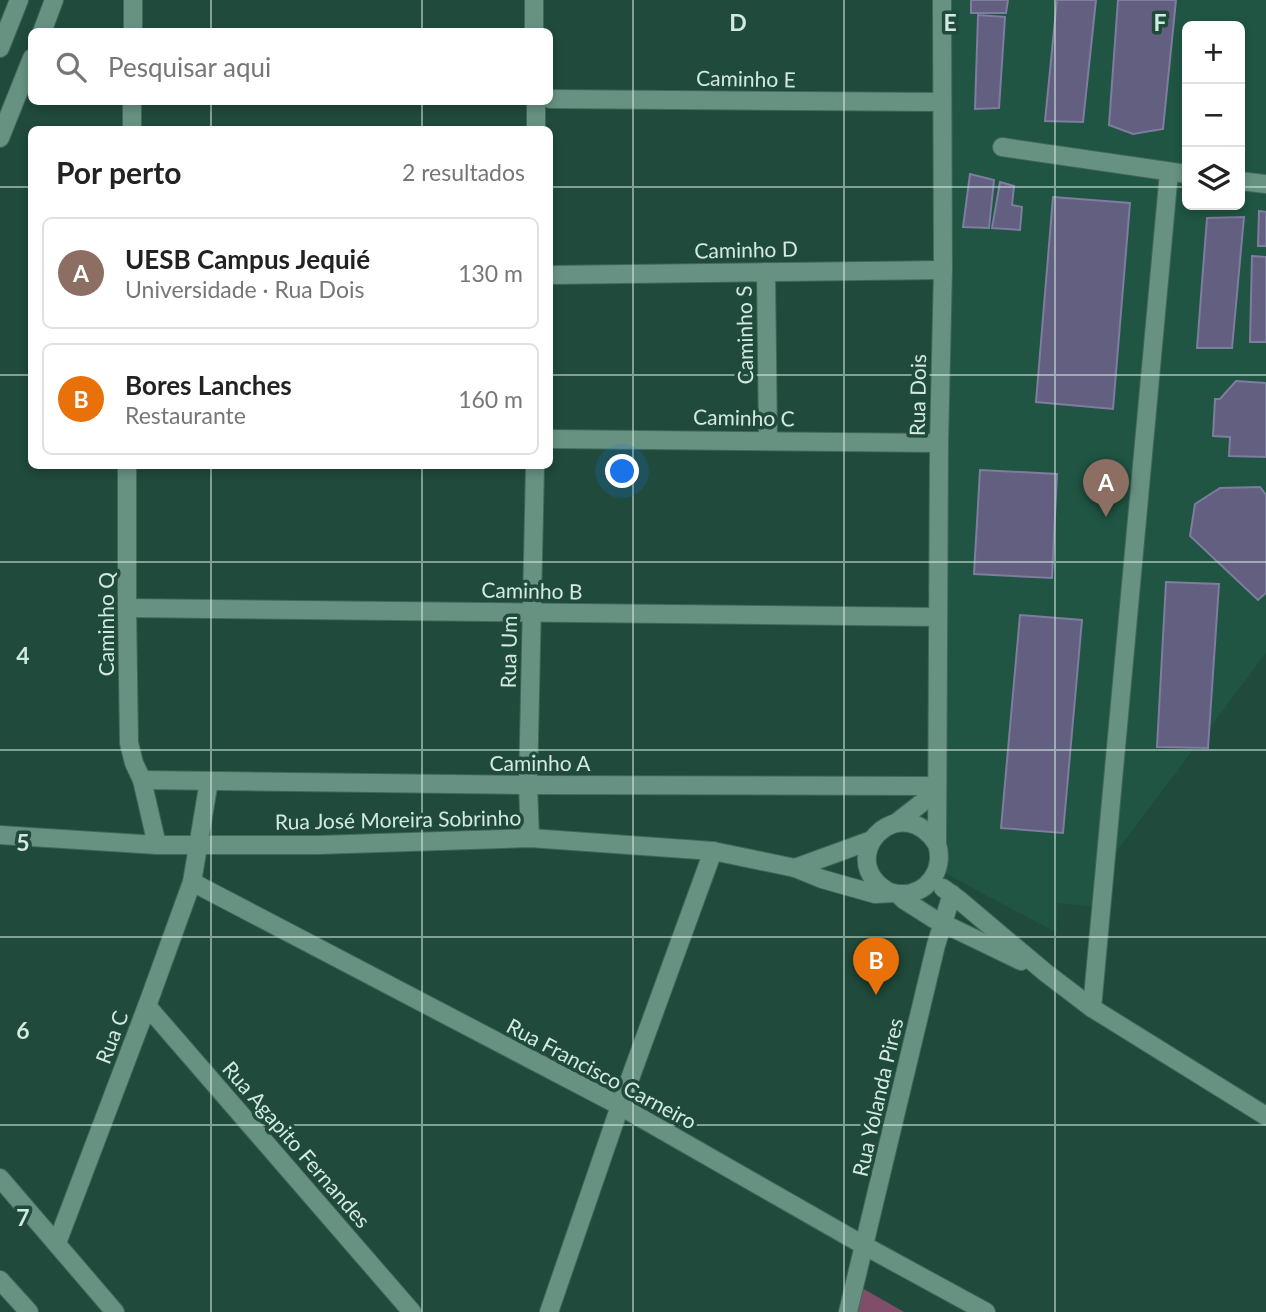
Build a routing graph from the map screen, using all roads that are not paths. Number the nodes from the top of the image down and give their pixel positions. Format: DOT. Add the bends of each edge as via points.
graph roads {
  1 [pos="19,0"];
  2 [pos="54,0"];
  3 [pos="133,0"];
  4 [pos="534,0"];
  5 [pos="942,0"];
  6 [pos="44,28"];
  7 [pos="133,28"];
  8 [pos="534,28"];
  9 [pos="0,48"];
  10 [pos="28,68"];
  11 [pos="553,99"];
  12 [pos="941,102"];
  13 [pos="132,105"];
  14 [pos="536,105"];
  15 [pos="132,126"];
  16 [pos="536,126"];
  17 [pos="0,138"];
  18 [pos="1002,147"];
  19 [pos="1178,173"];
  20 [pos="1245,182"];
  21 [pos="1266,184"];
  22 [pos="943,270"];
  23 [pos="766,272"];
  24 [pos="553,275"];
  25 [pos="553,439"];
  26 [pos="768,440"];
  27 [pos="939,443"];
  28 [pos="127,469"];
  29 [pos="535,469"];
  30 [pos="127,608"];
  31 [pos="532,613"];
  32 [pos="937,617"];
  33 [pos="142,780"];
  34 [pos="209,780"];
  35 [pos="528,785"];
  36 [pos="937,788"];
  37 [pos="897,823"];
  38 [pos="0,835"];
  39 [pos="530,838"];
  40 [pos="872,840"];
  41 [pos="937,844"];
  42 [pos="157,845"];
  43 [pos="199,845"];
  44 [pos="713,852"];
  45 [pos="795,867"];
  46 [pos="933,878"];
  47 [pos="192,882"];
  48 [pos="896,894"];
  49 [pos="952,894"];
  50 [pos="942,923"];
  51 [pos="1046,973"];
  52 [pos="148,1006"];
  53 [pos="1093,1007"];
  54 [pos="620,1106"];
  55 [pos="1266,1116"];
  56 [pos="0,1178"];
  57 [pos="57,1243"];
  58 [pos="865,1246"];
  59 [pos="0,1280"];
  60 [pos="29,1312"];
  61 [pos="115,1312"];
  62 [pos="412,1312"];
  63 [pos="549,1312"];
  64 [pos="848,1312"];
  65 [pos="986,1312"];
  1 -- 9 [label="street"];
  2 -- 6 [label="street"];
  3 -- 7 [label="street"];
  4 -- 8 [label="street"];
  5 -- 12 [label="street, Rua Dois"];
  10 -- 17 [label="street"];
  11 -- 12 [label="street, Caminho E"];
  12 -- 22 [label="street, Rua Dois"];
  13 -- 15 [label="street"];
  14 -- 16 [label="street"];
  18 -- 19 [label="street"];
  19 -- 53 [label="street"];
  20 -- 21 [label="street"];
  22 -- 23 [label="street, Caminho D"];
  22 -- 27 [label="street, Rua Dois"];
  23 -- 24 [label="street, Caminho D"];
  23 -- 26 [label="street, Caminho S"];
  25 -- 26 [label="street, Caminho C"];
  26 -- 27 [label="street, Caminho C"];
  27 -- 32 [label="street, Rua Dois"];
  28 -- 30 [label="street, Caminho Q"];
  29 -- 31 [label="street, Rua Um"];
  30 -- 31 [label="street, Caminho B"];
  30 -- 33 [label="street, Caminho Q" via="129,743"];
  31 -- 32 [label="street, Caminho B"];
  31 -- 35 [label="street, Rua Um"];
  32 -- 36 [label="street, Rua Dois"];
  33 -- 34 [label="street, Caminho A"];
  33 -- 42 [label="street, Caminho Q"];
  34 -- 35 [label="street, Caminho A"];
  34 -- 43 [label="street, Rua C"];
  35 -- 36 [label="street, Caminho A"];
  35 -- 39 [label="street, Rua Um"];
  36 -- 37 [label="street"];
  36 -- 41 [label="street, Rua Dois"];
  37 -- 40 [label="street"];
  37 -- 41 [label="street" via="920,826"];
  38 -- 42 [label="street, Rua José Moreira Sobrinho"];
  39 -- 43 [label="street, Rua José Moreira Sobrinho"];
  39 -- 44 [label="street, Rua José Moreira Sobrinho"];
  40 -- 45 [label="street"];
  40 -- 48 [label="street" via="867,852 872,878"];
  41 -- 46 [label="street" via="939,866"];
  42 -- 43 [label="street, Rua José Moreira Sobrinho"];
  43 -- 47 [label="street, Rua C"];
  44 -- 45 [label="street, Rua José Moreira Sobrinho"];
  44 -- 54 [label="street"];
  45 -- 48 [label="street, Rua José Moreira Sobrinho" via="861,891"];
  46 -- 48 [label="street" via="923,889"];
  46 -- 49 [label="street"];
  47 -- 52 [label="street, Rua C"];
  47 -- 54 [label="street, Rua Francisco Carneiro"];
  48 -- 50 [label="street"];
  49 -- 50 [label="street, Rua Yolanda Pires"];
  49 -- 51 [label="street"];
  50 -- 51 [label="street"];
  50 -- 58 [label="street, Rua Yolanda Pires"];
  51 -- 53 [label="street"];
  52 -- 57 [label="street, Rua C"];
  52 -- 62 [label="street, Rua Agapito Fernandes"];
  53 -- 55 [label="street"];
  54 -- 58 [label="street, Rua Francisco Carneiro"];
  54 -- 63 [label="street"];
  56 -- 57 [label="street"];
  57 -- 61 [label="street"];
  58 -- 64 [label="street, Rua Yolanda Pires"];
  58 -- 65 [label="street, Rua Francisco Carneiro"];
  59 -- 60 [label="street"];
}
